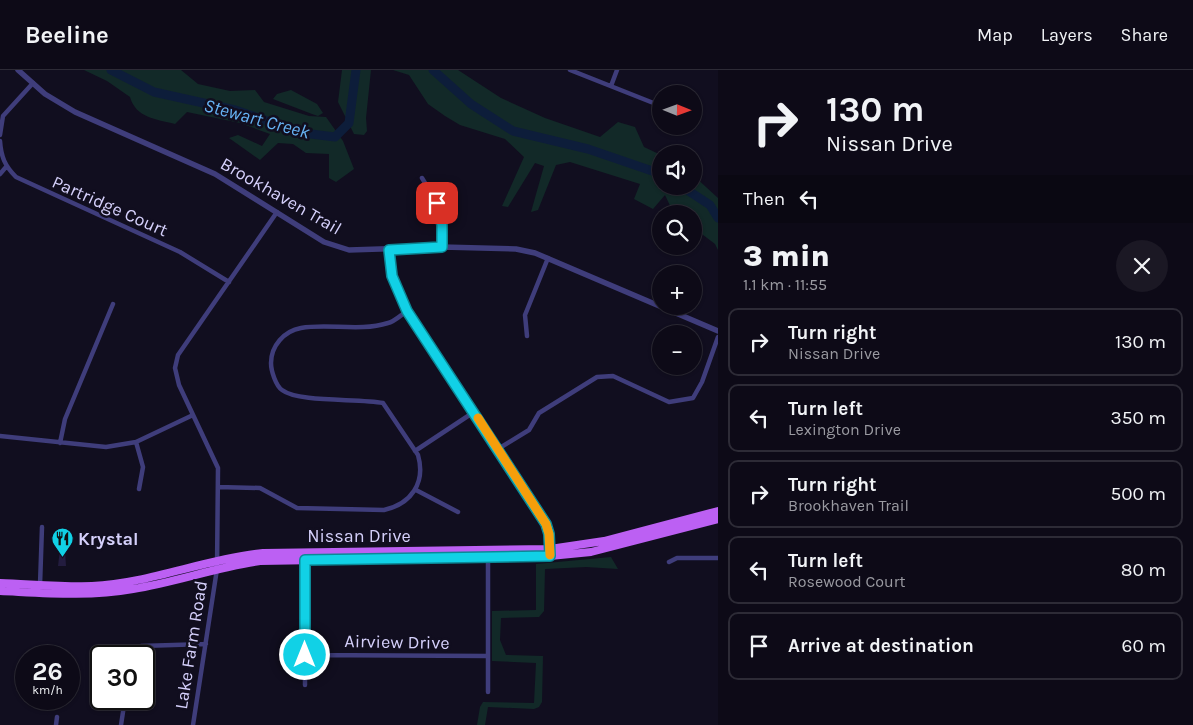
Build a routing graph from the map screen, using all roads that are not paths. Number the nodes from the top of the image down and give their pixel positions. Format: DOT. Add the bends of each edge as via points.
graph roads {
  1 [pos="18,70"];
  2 [pos="570,70"];
  3 [pos="617,70"];
  4 [pos="33,83"];
  5 [pos="611,86"];
  6 [pos="652,102"];
  7 [pos="0,135"];
  8 [pos="0,141"];
  9 [pos="6,167"];
  10 [pos="0,174"];
  11 [pos="422,178"];
  12 [pos="277,212"];
  13 [pos="442,247"];
  14 [pos="389,250"];
  15 [pos="548,258"];
  16 [pos="229,282"];
  17 [pos="113,304"];
  18 [pos="407,311"];
  19 [pos="718,331"];
  20 [pos="527,336"];
  21 [pos="718,337"];
  22 [pos="474,412"];
  23 [pos="193,415"];
  24 [pos="0,436"];
  25 [pos="136,442"];
  26 [pos="60,443"];
  27 [pos="498,449"];
  28 [pos="415,451"];
  29 [pos="218,487"];
  30 [pos="140,489"];
  31 [pos="416,490"];
  32 [pos="718,511"];
  33 [pos="458,512"];
  34 [pos="718,519"];
  35 [pos="42,527"];
  36 [pos="550,552"];
  37 [pos="718,558"];
  38 [pos="488,559"];
  39 [pos="305,560"];
  40 [pos="669,562"];
  41 [pos="217,565"];
  42 [pos="0,583"];
  43 [pos="40,584"];
  44 [pos="0,591"];
  45 [pos="40,593"];
  46 [pos="206,644"];
  47 [pos="155,646"];
  48 [pos="305,655"];
  49 [pos="488,656"];
  50 [pos="305,685"];
  51 [pos="488,692"];
  52 [pos="123,710"];
  53 [pos="57,717"];
  54 [pos="56,725"];
  55 [pos="121,725"];
  56 [pos="193,725"];
  1 -- 4 [label="street, Brookhaven Trail"];
  2 -- 5 [label="street"];
  3 -- 5 [label="street"];
  4 -- 7 [label="street" via="3,116"];
  4 -- 12 [label="street, Brookhaven Trail" via="75,112 215,174"];
  5 -- 6 [label="street"];
  8 -- 9 [label="street"];
  9 -- 10 [label="street"];
  9 -- 16 [label="street, Partridge Court" via="16,177 44,192 180,252"];
  11 -- 13 [label="street" via="437,203"];
  12 -- 14 [label="street, Brookhaven Trail" via="332,245 349,250"];
  12 -- 16 [label="street"];
  13 -- 14 [label="street, Brookhaven Trail"];
  13 -- 15 [label="street, Brookhaven Trail" via="516,249"];
  14 -- 18 [label="street" via="392,276"];
  15 -- 19 [label="street, Brookhaven Trail"];
  15 -- 20 [label="street" via="525,315"];
  16 -- 23 [label="street, Lake Farm Road" via="178,355 179,385"];
  17 -- 26 [label="street" via="65,419"];
  18 -- 22 [label="street"];
  18 -- 28 [label="street" via="389,323 358,328 301,328 277,343 271,364 281,390 297,397 383,403"];
  21 -- 27 [label="street" via="693,398 669,402 613,376 597,376 539,413 529,430"];
  22 -- 27 [label="street"];
  22 -- 28 [label="street"];
  23 -- 25 [label="street"];
  23 -- 29 [label="street, Lake Farm Road" via="218,468"];
  24 -- 26 [label="street"];
  25 -- 26 [label="street" via="106,448"];
  25 -- 30 [label="street" via="143,467"];
  27 -- 36 [label="street" via="546,524"];
  28 -- 31 [label="street" via="421,465"];
  29 -- 31 [label="street" via="260,488 297,508 384,510 398,507"];
  29 -- 41 [label="street, Lake Farm Road"];
  31 -- 33 [label="street"];
  32 -- 36 [label="main road, Nissan Drive"];
  34 -- 36 [label="main road, Nissan Drive" via="591,552"];
  35 -- 43 [label="street"];
  36 -- 38 [label="main road, Nissan Drive"];
  36 -- 41 [label="main road, Nissan Drive" via="289,552 238,556"];
  37 -- 40 [label="street" via="677,558"];
  38 -- 39 [label="main road, Nissan Drive"];
  38 -- 49 [label="street"];
  39 -- 41 [label="main road, Nissan Drive"];
  39 -- 48 [label="street"];
  41 -- 43 [label="main road, Nissan Drive" via="92,586"];
  41 -- 45 [label="main road, Nissan Drive" via="134,589 102,593"];
  41 -- 46 [label="street, Lake Farm Road"];
  42 -- 43 [label="main road, Nissan Drive"];
  43 -- 45 [label="street"];
  44 -- 45 [label="main road, Nissan Drive"];
  46 -- 47 [label="street"];
  46 -- 56 [label="street, Lake Farm Road"];
  48 -- 49 [label="street, Airview Drive"];
  48 -- 50 [label="street"];
  49 -- 51 [label="street"];
  52 -- 55 [label="street"];
  53 -- 54 [label="street"];
}
